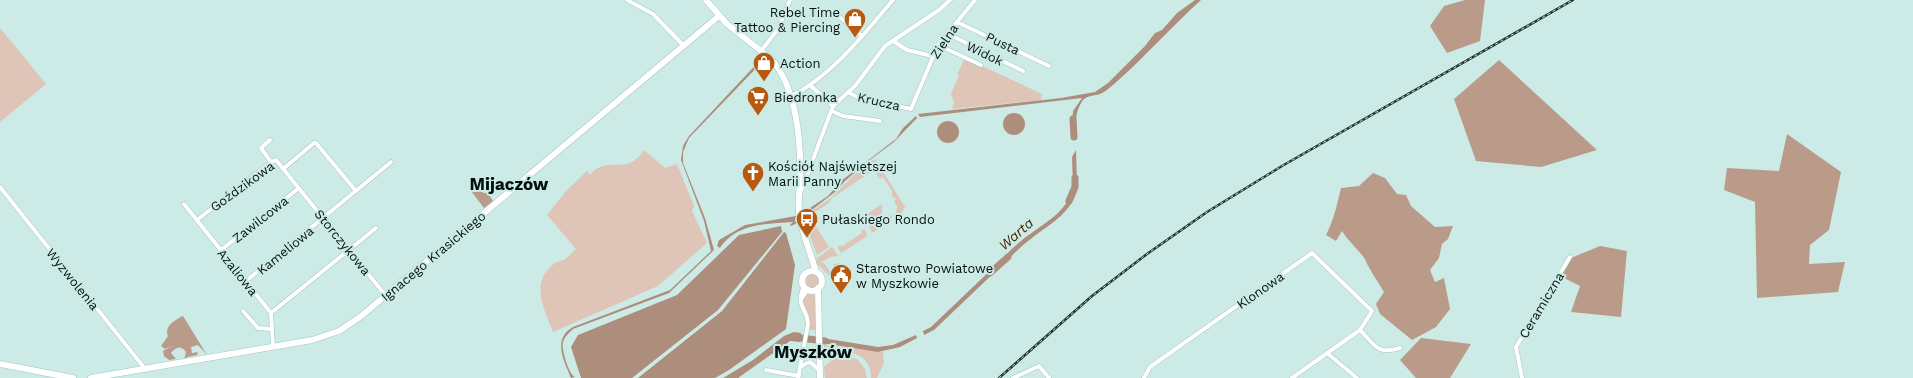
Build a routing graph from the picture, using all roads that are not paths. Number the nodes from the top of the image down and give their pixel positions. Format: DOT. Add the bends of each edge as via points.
graph roads {
  1 [pos="628,0"];
  2 [pos="706,0"];
  3 [pos="790,0"];
  4 [pos="893,0"];
  5 [pos="950,0"];
  6 [pos="976,0"];
  7 [pos="835,13"];
  8 [pos="719,16"];
  9 [pos="957,22"];
  10 [pos="948,34"];
  11 [pos="862,36"];
  12 [pos="893,41"];
  13 [pos="938,45"];
  14 [pos="684,47"];
  15 [pos="761,52"];
  16 [pos="932,56"];
  17 [pos="981,66"];
  18 [pos="1049,66"];
  19 [pos="1023,71"];
  20 [pos="811,86"];
  21 [pos="848,92"];
  22 [pos="790,97"];
  23 [pos="832,108"];
  24 [pos="911,108"];
  25 [pos="880,121"];
  26 [pos="270,140"];
  27 [pos="271,162"];
  28 [pos="391,162"];
  29 [pos="283,169"];
  30 [pos="0,187"];
  31 [pos="299,188"];
  32 [pos="356,191"];
  33 [pos="800,194"];
  34 [pos="184,204"];
  35 [pos="324,219"];
  36 [pos="197,220"];
  37 [pos="376,228"];
  38 [pos="220,250"];
  39 [pos="350,251"];
  40 [pos="811,253"];
  41 [pos="1570,257"];
  42 [pos="809,272"];
  43 [pos="816,272"];
  44 [pos="246,282"];
  45 [pos="811,288"];
  46 [pos="386,296"];
  47 [pos="243,311"];
  48 [pos="271,313"];
  49 [pos="272,329"];
  50 [pos="1360,330"];
  51 [pos="273,348"];
  52 [pos="1400,348"];
  53 [pos="1327,353"];
  54 [pos="0,364"];
  55 [pos="800,368"];
  56 [pos="146,370"];
  57 [pos="766,370"];
  58 [pos="820,370"];
  59 [pos="798,377"];
  60 [pos="73,378"];
  61 [pos="91,378"];
  62 [pos="820,378"];
  63 [pos="1013,378"];
  64 [pos="1049,378"];
  65 [pos="1144,378"];
  66 [pos="1292,378"];
  67 [pos="1357,378"];
  68 [pos="1522,378"];
  1 -- 14 [label="street" via="653,14"];
  2 -- 8 [label="street"];
  3 -- 15 [label="street" via="778,29"];
  4 -- 11 [label="street"];
  5 -- 12 [label="street"];
  6 -- 9 [label="street, Zielna"];
  7 -- 11 [label="street"];
  8 -- 14 [label="street, Ignacego Krasickiego"];
  8 -- 15 [label="street"];
  9 -- 10 [label="street, Zielna"];
  9 -- 18 [label="street, Pusta"];
  10 -- 13 [label="street, Zielna"];
  10 -- 19 [label="street, Widok"];
  11 -- 20 [label="street"];
  12 -- 16 [label="street" via="907,50"];
  12 -- 21 [label="street" via="881,51"];
  13 -- 16 [label="street, Zielna"];
  13 -- 17 [label="street"];
  14 -- 46 [label="street, Ignacego Krasickiego"];
  15 -- 22 [label="street" via="770,58 779,70"];
  16 -- 24 [label="street, Zielna"];
  20 -- 22 [label="street"];
  20 -- 23 [label="street"];
  21 -- 23 [label="street"];
  21 -- 24 [label="street, Krucza" via="857,97"];
  22 -- 33 [label="street" via="799,132"];
  23 -- 25 [label="street" via="843,116"];
  23 -- 33 [label="street"];
  26 -- 27 [label="street" via="261,148"];
  27 -- 29 [label="street, Goździkowa" via="276,160"];
  27 -- 36 [label="street, Goździkowa"];
  28 -- 32 [label="street, Kameliowa"];
  29 -- 31 [label="street, Goździkowa"];
  29 -- 32 [label="street" via="316,143"];
  30 -- 56 [label="street, Wyzwolenia"];
  31 -- 35 [label="street, Storczykowa"];
  31 -- 38 [label="street, Zawilcowa"];
  32 -- 35 [label="street, Kameliowa"];
  33 -- 40 [label="street" via="799,212"];
  34 -- 36 [label="street, Azaliowa"];
  35 -- 39 [label="street, Storczykowa"];
  35 -- 44 [label="street, Kameliowa"];
  36 -- 38 [label="street, Azaliowa"];
  37 -- 39 [label="street"];
  38 -- 44 [label="street, Azaliowa"];
  39 -- 46 [label="street, Storczykowa"];
  39 -- 48 [label="street"];
  40 -- 42 [label="street"];
  40 -- 43 [label="street"];
  41 -- 68 [label="street, Ceramiczna" via="1516,347"];
  42 -- 43 [label="street"];
  42 -- 45 [label="street" via="804,276"];
  43 -- 45 [label="street" via="822,278 822,283"];
  44 -- 48 [label="street, Azaliowa"];
  45 -- 55 [label="street" via="800,302 808,320"];
  45 -- 58 [label="street" via="818,305"];
  46 -- 51 [label="street, Ignacego Krasickiego" via="351,324 330,335"];
  47 -- 49 [label="street" via="258,328"];
  48 -- 49 [label="street"];
  49 -- 51 [label="street"];
  50 -- 52 [label="street" via="1380,350 1387,352"];
  50 -- 53 [label="street"];
  50 -- 65 [label="street, Klonowa" via="1372,310 1312,253 1150,368"];
  51 -- 56 [label="street, Ignacego Krasickiego"];
  53 -- 66 [label="street"];
  53 -- 67 [label="street"];
  54 -- 60 [label="street"];
  55 -- 58 [label="street" via="810,362"];
  55 -- 59 [label="street"];
  56 -- 61 [label="street, Ignacego Krasickiego"];
  57 -- 59 [label="street"];
  58 -- 62 [label="street"];
  63 -- 64 [label="street" via="1040,366"];
}
